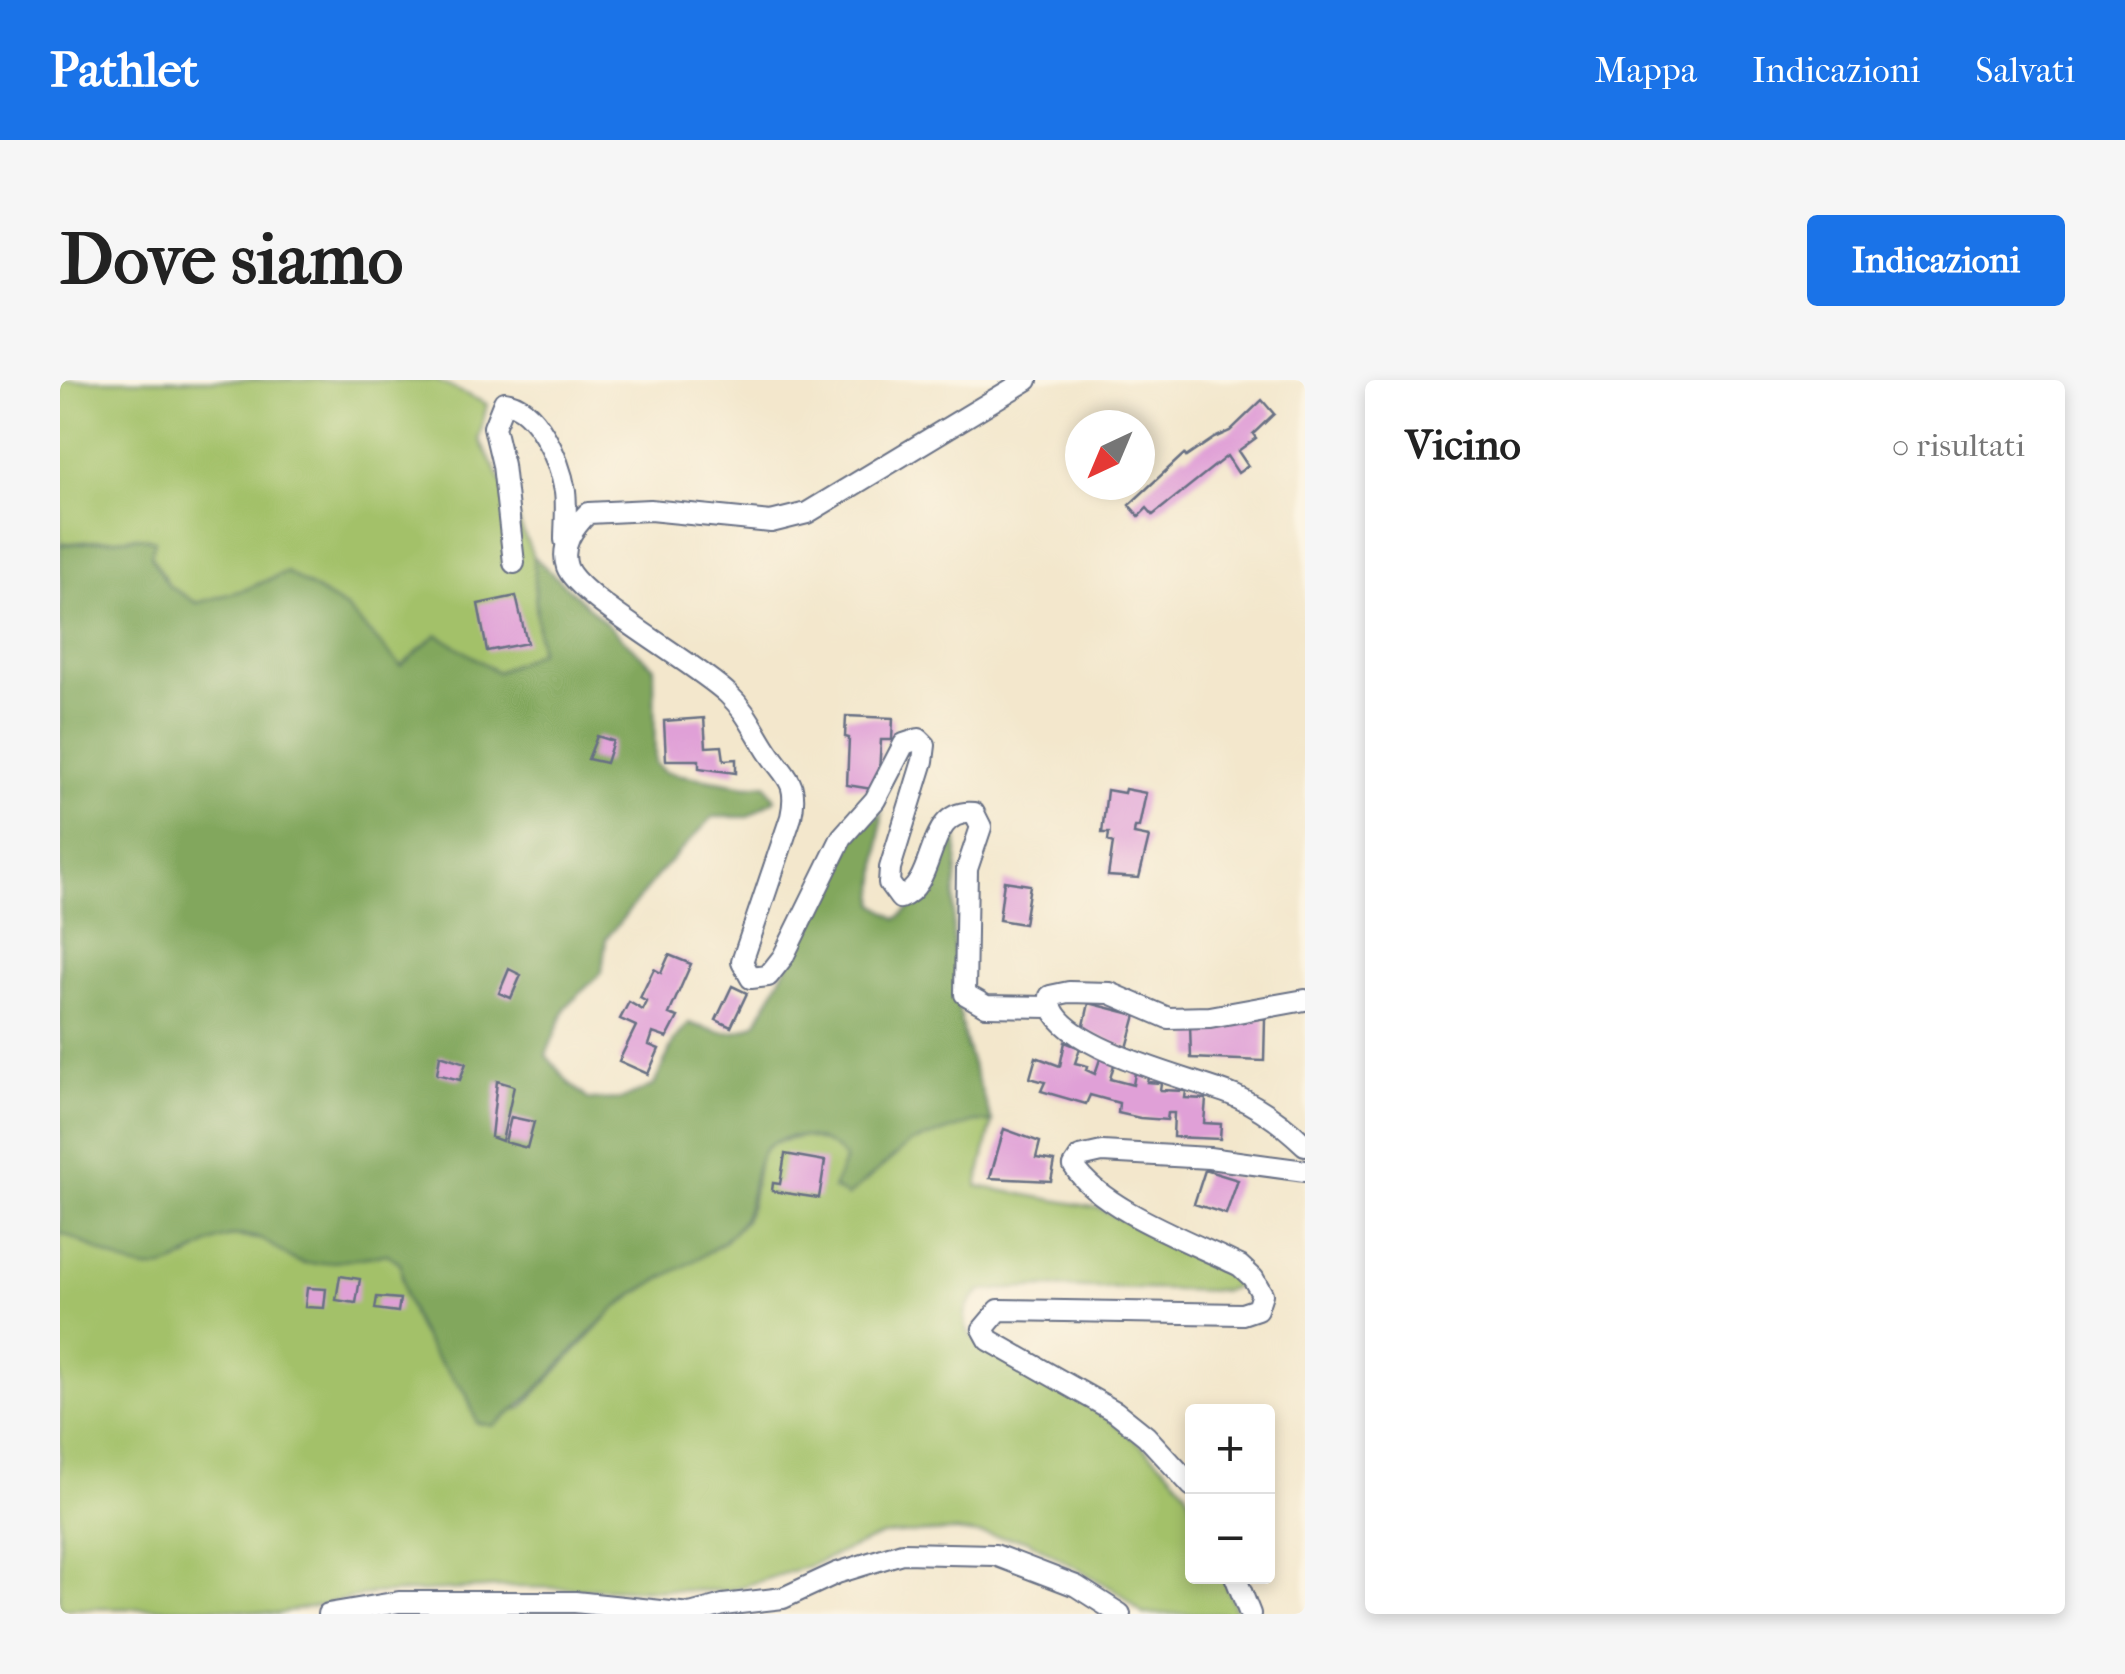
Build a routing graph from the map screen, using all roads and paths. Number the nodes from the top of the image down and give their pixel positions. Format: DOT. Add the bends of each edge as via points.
graph roads {
  1 [pos="1027,380"];
  2 [pos="565,547"];
  3 [pos="514,564"];
  4 [pos="1305,1000"];
  5 [pos="1049,1006"];
  6 [pos="1305,1144"];
  7 [pos="1305,1171"];
  8 [pos="1185,1478"];
  9 [pos="1238,1584"];
  10 [pos="328,1614"];
  11 [pos="690,1614"];
  12 [pos="1120,1614"];
  13 [pos="1250,1614"];
  1 -- 2 [label="street" via="807,512 771,522 598,512 575,526"];
  2 -- 3 [label="street" via="564,490 547,442 534,419 516,403 504,402 494,426"];
  2 -- 5 [label="street" via="568,569 592,594 726,692 788,774 796,796 742,962 751,978 768,976 842,837 875,800 904,744 919,739 923,761 889,884 900,898 919,886 947,821 974,813 981,827 967,869 965,994 986,1006"];
  4 -- 5 [label="street" via="1168,1018 1110,993 1050,996"];
  5 -- 6 [label="street" via="1056,1018 1115,1056 1236,1096"];
  7 -- 8 [label="street" via="1208,1158 1102,1152 1080,1157 1074,1166 1102,1198 1240,1266 1262,1294 1257,1309 999,1310 983,1329 989,1340 1116,1412"];
  9 -- 13 [label="street"];
  10 -- 11 [label="street" via="399,1602 575,1602"];
  11 -- 12 [label="street" via="784,1598 902,1553 995,1554 1076,1586"];
}
